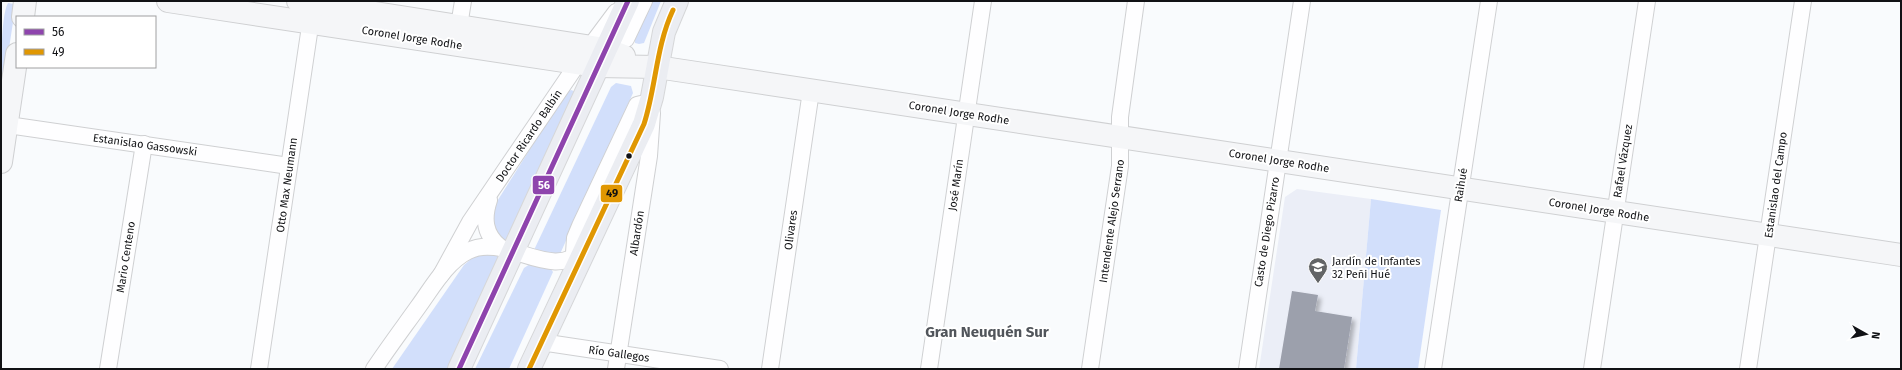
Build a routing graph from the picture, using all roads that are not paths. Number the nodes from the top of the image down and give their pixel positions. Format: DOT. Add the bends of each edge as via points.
graph roads {
  1 [pos="25,1"];
  2 [pos="168,1"];
  3 [pos="463,1"];
  4 [pos="624,1"];
  5 [pos="628,1"];
  6 [pos="636,1"];
  7 [pos="644,1"];
  8 [pos="677,1"];
  9 [pos="983,1"];
  10 [pos="1136,1"];
  11 [pos="1302,1"];
  12 [pos="1489,1"];
  13 [pos="1647,1"];
  14 [pos="1803,1"];
  15 [pos="309,7"];
  16 [pos="22,16"];
  17 [pos="459,26"];
  18 [pos="593,56"];
  19 [pos="16,59"];
  20 [pos="657,67"];
  21 [pos="811,91"];
  22 [pos="645,101"];
  23 [pos="966,114"];
  24 [pos="4,124"];
  25 [pos="1121,137"];
  26 [pos="144,144"];
  27 [pos="1278,161"];
  28 [pos="1,162"];
  29 [pos="290,166"];
  30 [pos="497,184"];
  31 [pos="1460,189"];
  32 [pos="1615,212"];
  33 [pos="1768,235"];
  34 [pos="588,245"];
  35 [pos="507,249"];
  36 [pos="1901,255"];
  37 [pos="441,275"];
  38 [pos="541,342"];
  39 [pos="617,361"];
  40 [pos="108,369"];
  41 [pos="259,369"];
  42 [pos="374,369"];
  43 [pos="459,369"];
  44 [pos="529,369"];
  45 [pos="720,369"];
  46 [pos="770,369"];
  47 [pos="929,369"];
  48 [pos="1090,369"];
  49 [pos="1247,369"];
  50 [pos="1433,369"];
  51 [pos="1592,369"];
  52 [pos="1748,369"];
  1 -- 16 [label="main road"];
  2 -- 15 [label="main road, Coronel Jorge Rodhe"];
  3 -- 17 [label="street"];
  4 -- 18 [label="street, Doctor Ricardo Balbín"];
  5 -- 18 [label="main road"];
  6 -- 7 [label="street" via="619,37 621,41 626,40"];
  8 -- 20 [label="main road" via="667,23"];
  9 -- 23 [label="street, José Marín"];
  10 -- 25 [label="street, Intendente Alejo Serrano" via="1120,111"];
  11 -- 27 [label="street, Casto de Diego Pizarro"];
  12 -- 31 [label="street, Raihué"];
  13 -- 32 [label="street, Rafael Vázquez"];
  14 -- 33 [label="street, Estanislao del Campo"];
  15 -- 17 [label="main road, Coronel Jorge Rodhe"];
  15 -- 18 [label="main road, Coronel Jorge Rodhe"];
  15 -- 29 [label="street, Otto Max Neumann"];
  17 -- 18 [label="main road, Coronel Jorge Rodhe"];
  18 -- 20 [label="main road, Coronel Jorge Rodhe"];
  18 -- 30 [label="street, Doctor Ricardo Balbín"];
  18 -- 35 [label="main road"];
  19 -- 24 [label="main road"];
  20 -- 21 [label="main road, Coronel Jorge Rodhe"];
  20 -- 22 [label="main road"];
  21 -- 23 [label="main road, Coronel Jorge Rodhe"];
  21 -- 46 [label="street, Olivares"];
  22 -- 22 [label="street" via="641,104 643,106 574,253 580,226"];
  22 -- 34 [label="main road" via="639,137"];
  22 -- 39 [label="street, Albardón" via="649,156"];
  23 -- 25 [label="main road, Coronel Jorge Rodhe"];
  23 -- 47 [label="street, José Marín"];
  24 -- 26 [label="street, Estanislao Gassowski"];
  24 -- 28 [label="main road"];
  25 -- 27 [label="main road, Coronel Jorge Rodhe"];
  25 -- 48 [label="street, Intendente Alejo Serrano" via="1120,166"];
  26 -- 29 [label="street, Estanislao Gassowski"];
  26 -- 40 [label="street, Mario Centeno"];
  27 -- 31 [label="main road, Coronel Jorge Rodhe"];
  27 -- 49 [label="street, Casto de Diego Pizarro"];
  29 -- 41 [label="street, Otto Max Neumann"];
  30 -- 35 [label="street" via="486,209 485,226 491,239"];
  30 -- 37 [label="street, Doctor Ricardo Balbín" via="464,232"];
  31 -- 32 [label="main road, Coronel Jorge Rodhe"];
  31 -- 50 [label="street, Raihué"];
  32 -- 33 [label="main road, Coronel Jorge Rodhe"];
  32 -- 51 [label="street, Rafael Vázquez"];
  33 -- 36 [label="main road, Coronel Jorge Rodhe"];
  33 -- 52 [label="street, Estanislao del Campo"];
  34 -- 35 [label="street, Doctor Ricardo Balbín" via="575,257 556,262"];
  34 -- 38 [label="main road"];
  35 -- 37 [label="street, Doctor Ricardo Balbín" via="487,246 467,251"];
  35 -- 43 [label="main road"];
  37 -- 42 [label="street, Doctor Ricardo Balbín"];
  38 -- 39 [label="street, Río Gallegos"];
  38 -- 44 [label="main road"];
  39 -- 45 [label="street, Río Gallegos"];
}
